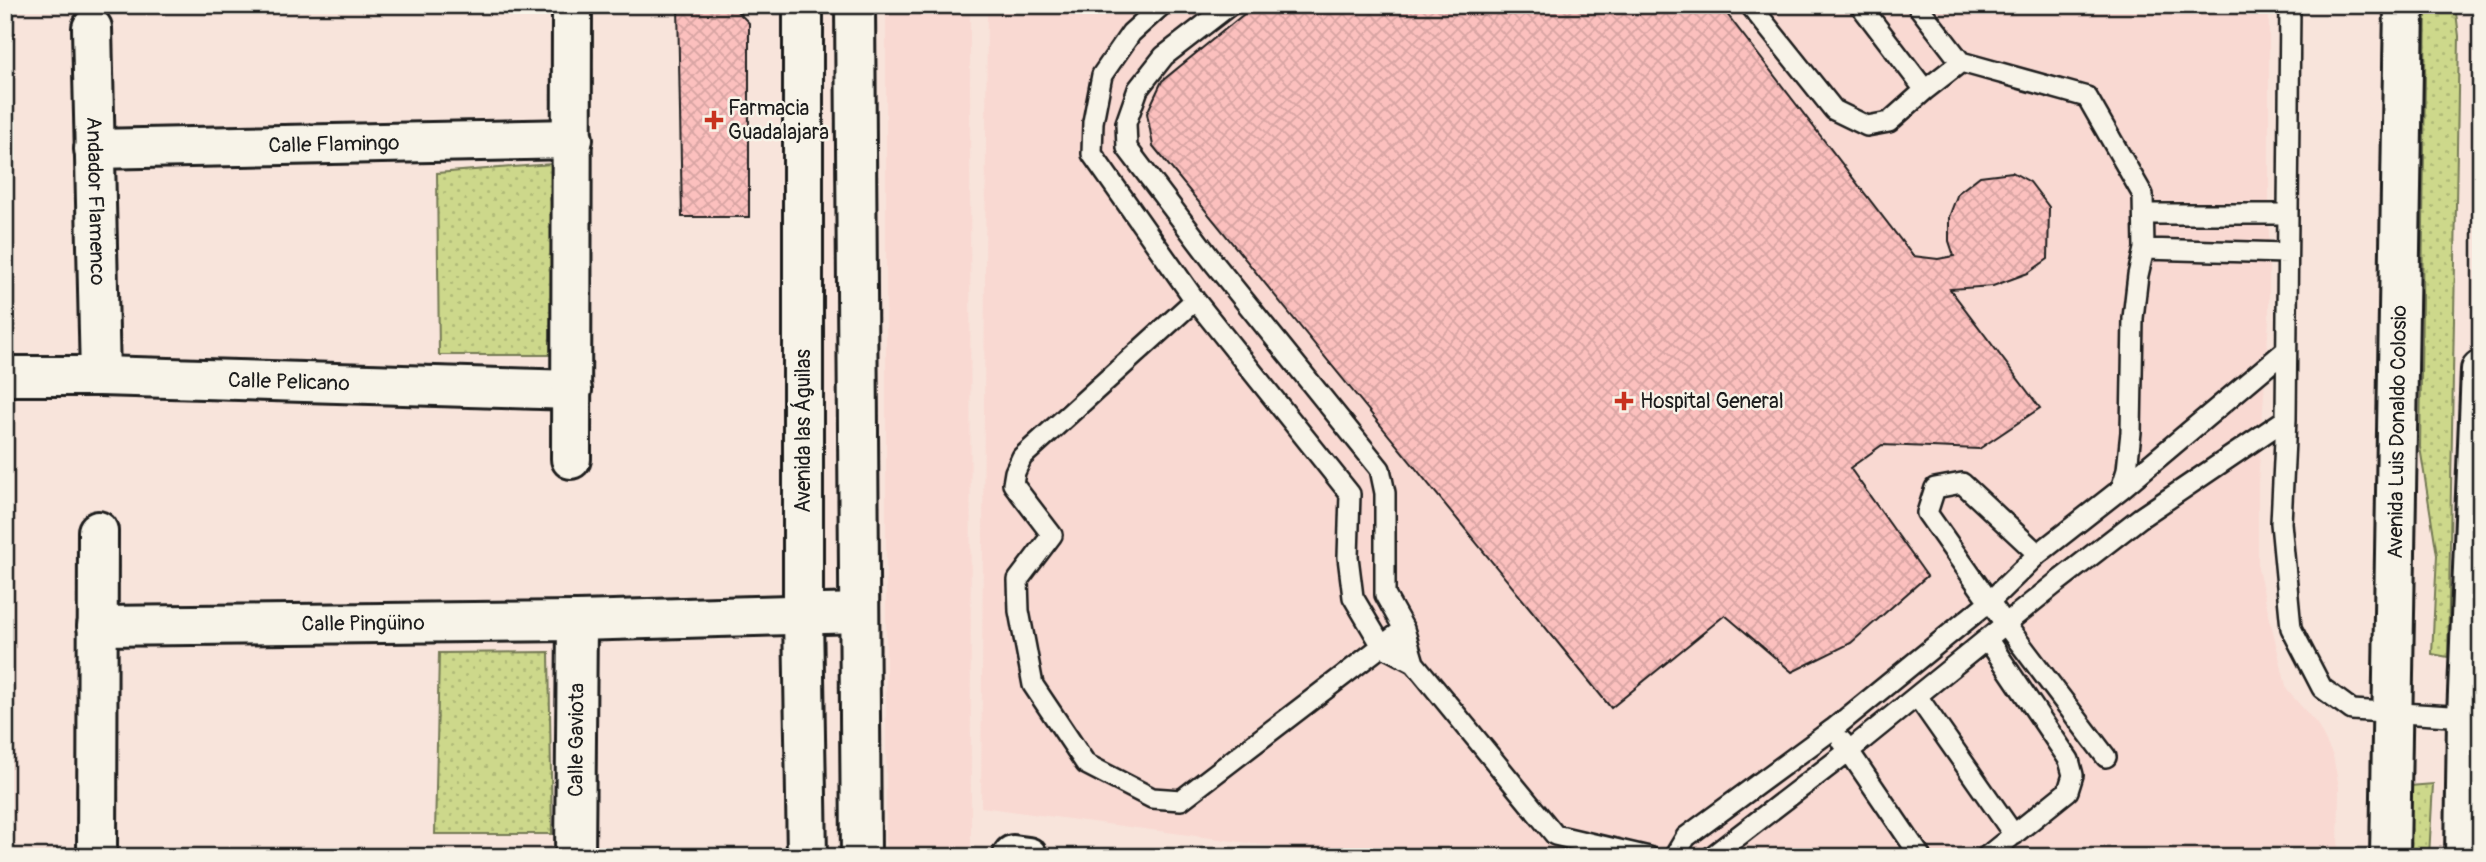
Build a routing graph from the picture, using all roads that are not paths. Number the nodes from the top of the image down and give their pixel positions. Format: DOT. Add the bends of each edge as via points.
graph roads {
  1 [pos="572,5"];
  2 [pos="803,5"];
  3 [pos="855,5"];
  4 [pos="1162,5"];
  5 [pos="1230,5"];
  6 [pos="1750,5"];
  7 [pos="1860,5"];
  8 [pos="1917,5"];
  9 [pos="2290,5"];
  10 [pos="2404,5"];
  11 [pos="92,28"];
  12 [pos="1961,62"];
  13 [pos="1925,90"];
  14 [pos="573,139"];
  15 [pos="94,149"];
  16 [pos="2144,214"];
  17 [pos="2287,214"];
  18 [pos="2144,249"];
  19 [pos="2286,254"];
  20 [pos="1195,300"];
  21 [pos="2285,351"];
  22 [pos="2481,370"];
  23 [pos="5,376"];
  24 [pos="100,376"];
  25 [pos="572,390"];
  26 [pos="2286,419"];
  27 [pos="570,459"];
  28 [pos="2121,489"];
  29 [pos="98,531"];
  30 [pos="2038,554"];
  31 [pos="1990,601"];
  32 [pos="859,613"];
  33 [pos="803,615"];
  34 [pos="577,621"];
  35 [pos="2006,625"];
  36 [pos="97,626"];
  37 [pos="1404,629"];
  38 [pos="1987,640"];
  39 [pos="1382,646"];
  40 [pos="1414,663"];
  41 [pos="1917,696"];
  42 [pos="2393,712"];
  43 [pos="2467,717"];
  44 [pos="1833,729"];
  45 [pos="1850,750"];
  46 [pos="2106,757"];
  47 [pos="2014,835"];
  48 [pos="97,857"];
  49 [pos="575,857"];
  50 [pos="807,857"];
  51 [pos="861,857"];
  52 [pos="1650,857"];
  53 [pos="1674,857"];
  54 [pos="1711,857"];
  55 [pos="1921,857"];
  56 [pos="1986,857"];
  57 [pos="2390,857"];
  58 [pos="2465,857"];
  1 -- 14 [label="street"];
  2 -- 33 [label="street, Avenida las Águilas"];
  3 -- 32 [label="street"];
  4 -- 20 [label="lane" via="1131,33 1102,75 1092,154"];
  5 -- 37 [label="lane" via="1164,56 1138,89 1126,122 1127,148 1380,468 1385,493 1385,595"];
  6 -- 13 [label="lane" via="1835,110 1845,116 1867,126 1889,122"];
  7 -- 13 [label="lane"];
  8 -- 12 [label="lane"];
  9 -- 17 [label="lane"];
  10 -- 42 [label="street, Avenida Luis Donaldo Colosio"];
  11 -- 15 [label="street, Andador Flamenco"];
  12 -- 13 [label="lane"];
  12 -- 16 [label="lane" via="2087,97 2143,195"];
  14 -- 15 [label="street, Calle Flamingo"];
  14 -- 25 [label="street"];
  15 -- 24 [label="street, Andador Flamenco"];
  16 -- 17 [label="lane"];
  16 -- 18 [label="lane"];
  17 -- 19 [label="lane"];
  18 -- 19 [label="lane"];
  18 -- 28 [label="lane" via="2133,318 2131,432"];
  19 -- 21 [label="lane"];
  20 -- 39 [label="lane" via="1350,494 1348,556 1353,597"];
  20 -- 39 [label="lane" via="1022,457 1015,471 1013,484 1052,535 1018,580 1033,685 1086,764 1153,797 1181,800"];
  21 -- 26 [label="lane"];
  21 -- 28 [label="lane"];
  22 -- 43 [label="street"];
  23 -- 24 [label="street, Calle Pelicano"];
  24 -- 25 [label="street, Calle Pelicano"];
  25 -- 27 [label="street"];
  26 -- 35 [label="lane" via="2140,518"];
  26 -- 42 [label="lane" via="2281,523 2291,628 2322,688 2351,710"];
  28 -- 30 [label="lane"];
  29 -- 36 [label="street"];
  30 -- 31 [label="lane"];
  30 -- 31 [label="lane" via="1962,482 1935,488 1927,513"];
  31 -- 35 [label="lane"];
  31 -- 44 [label="lane"];
  32 -- 33 [label="street, Calle Pingüino"];
  32 -- 51 [label="street"];
  33 -- 34 [label="street, Calle Pingüino"];
  33 -- 50 [label="street, Avenida las Águilas"];
  34 -- 36 [label="street, Calle Pingüino"];
  34 -- 49 [label="street, Calle Gaviota"];
  35 -- 38 [label="lane"];
  35 -- 46 [label="lane"];
  36 -- 48 [label="street"];
  37 -- 39 [label="lane"];
  37 -- 40 [label="lane"];
  38 -- 41 [label="lane"];
  38 -- 47 [label="lane" via="2069,760 2073,775 2068,791"];
  39 -- 40 [label="lane"];
  40 -- 52 [label="lane" via="1555,835"];
  41 -- 45 [label="lane"];
  41 -- 47 [label="lane"];
  42 -- 43 [label="lane"];
  42 -- 57 [label="street, Avenida Luis Donaldo Colosio"];
  43 -- 58 [label="street"];
  44 -- 45 [label="lane"];
  44 -- 53 [label="lane" via="1686,837"];
  45 -- 54 [label="lane"];
  45 -- 55 [label="lane"];
  47 -- 56 [label="lane"];
}
